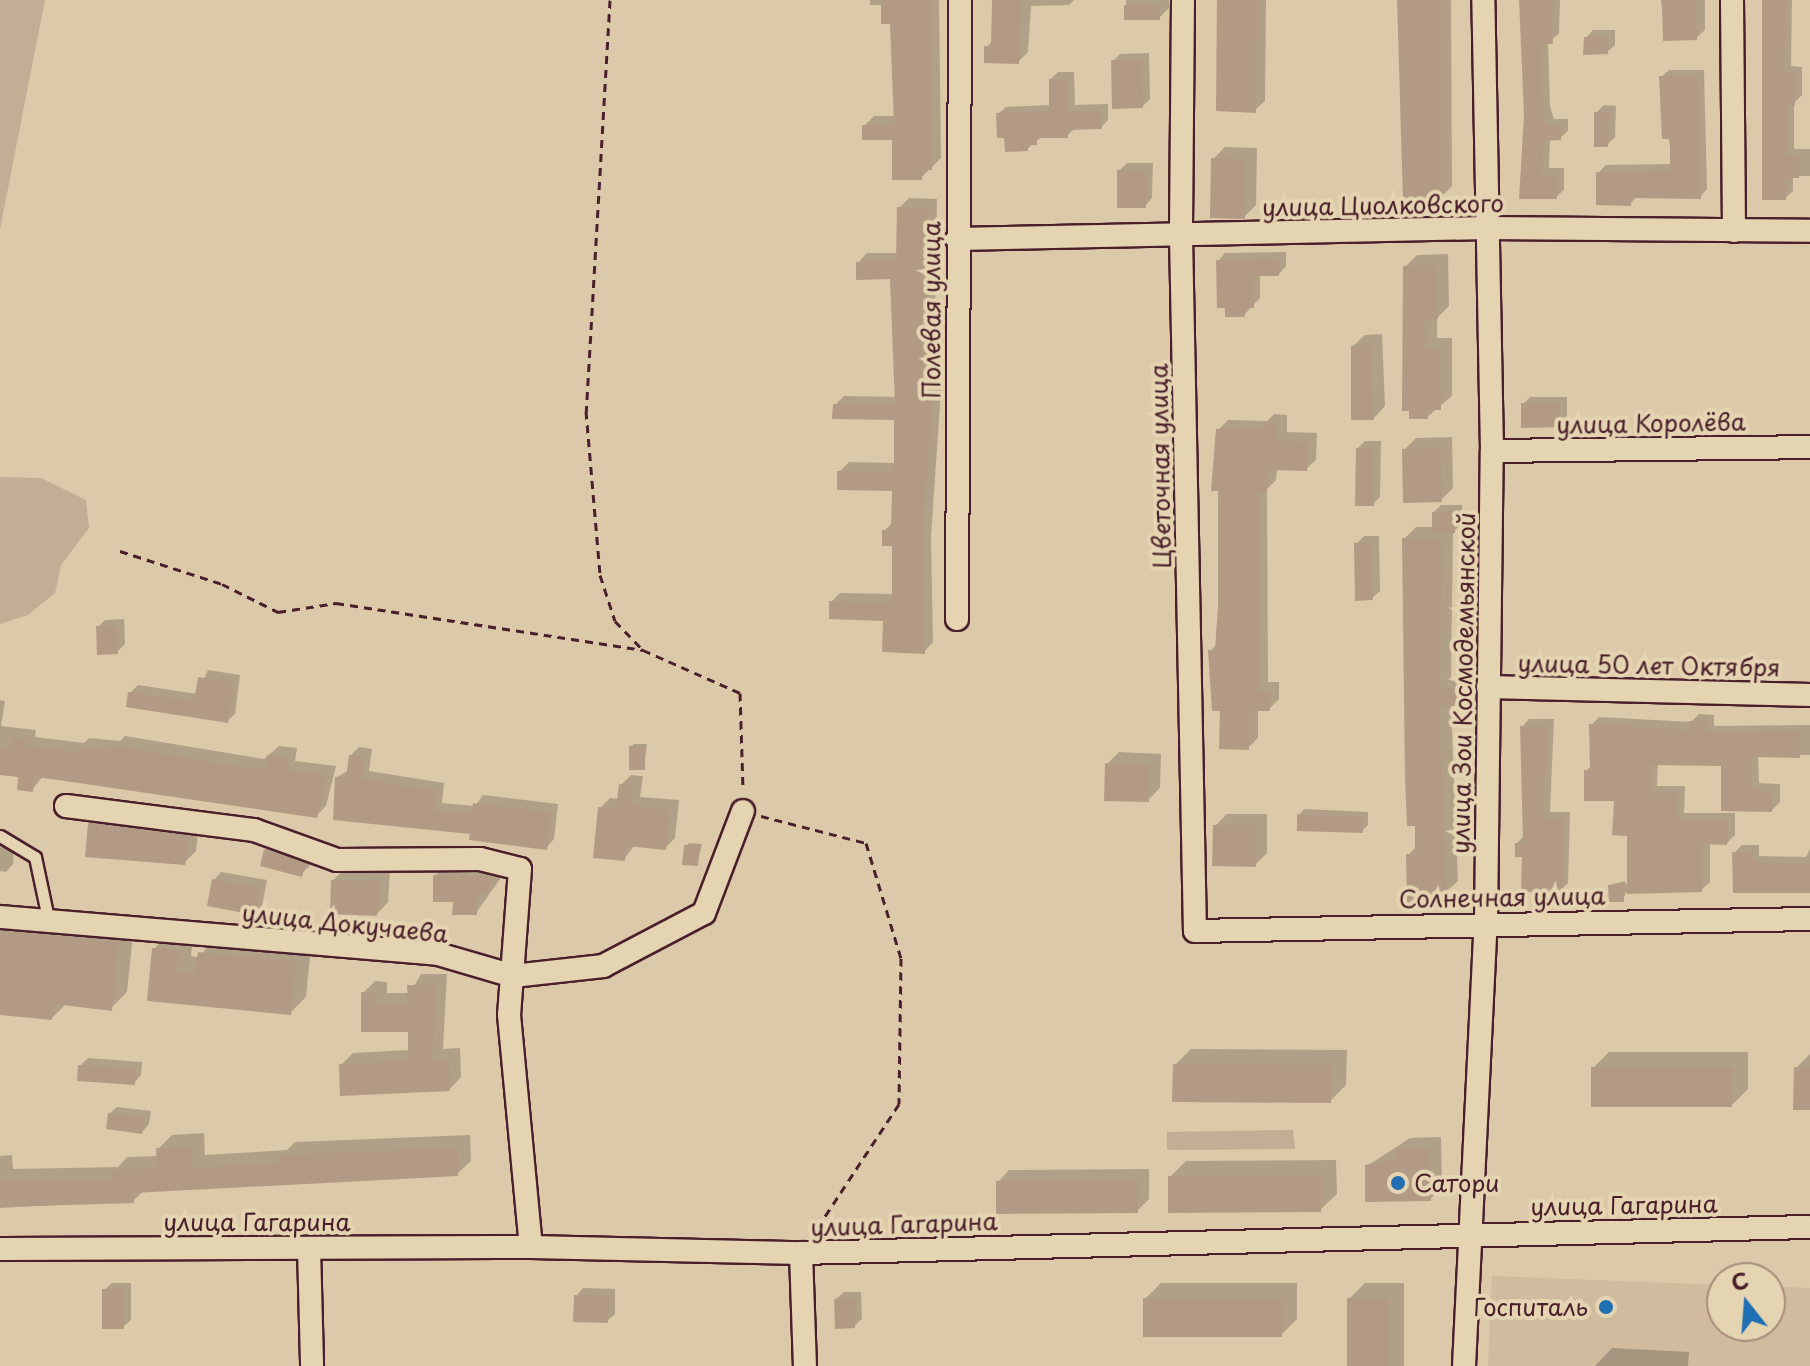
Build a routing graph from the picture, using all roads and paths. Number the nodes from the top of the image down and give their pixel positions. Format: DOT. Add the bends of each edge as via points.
graph roads {
  1 [pos="610,0"];
  2 [pos="960,0"];
  3 [pos="1183,0"];
  4 [pos="1483,0"];
  5 [pos="1732,0"];
  6 [pos="1486,228"];
  7 [pos="1734,231"];
  8 [pos="1810,231"];
  9 [pos="1181,236"];
  10 [pos="957,239"];
  11 [pos="1810,447"];
  12 [pos="1492,451"];
  13 [pos="120,551"];
  14 [pos="957,619"];
  15 [pos="643,650"];
  16 [pos="1488,687"];
  17 [pos="1810,695"];
  18 [pos="66,806"];
  19 [pos="743,811"];
  20 [pos="0,836"];
  21 [pos="0,917"];
  22 [pos="1810,919"];
  23 [pos="1486,922"];
  24 [pos="49,923"];
  25 [pos="1195,931"];
  26 [pos="513,976"];
  27 [pos="1810,1227"];
  28 [pos="1470,1234"];
  29 [pos="531,1247"];
  30 [pos="309,1248"];
  31 [pos="0,1249"];
  32 [pos="801,1253"];
  33 [pos="312,1366"];
  34 [pos="805,1366"];
  35 [pos="1464,1366"];
  1 -- 15 [label="path" via="586,411 600,575 615,621"];
  2 -- 10 [label="street, Полевая улица"];
  3 -- 9 [label="street, Цветочная улица"];
  4 -- 6 [label="street, улица Зои Космодемьянской"];
  5 -- 7 [label="street"];
  6 -- 7 [label="street, улица Циолковского"];
  6 -- 9 [label="street, улица Циолковского"];
  6 -- 12 [label="street, улица Зои Космодемьянской"];
  7 -- 8 [label="street, улица Циолковского"];
  9 -- 10 [label="street, улица Циолковского"];
  9 -- 25 [label="street, Цветочная улица"];
  10 -- 14 [label="street, Полевая улица"];
  11 -- 12 [label="street, улица Королёва"];
  12 -- 16 [label="street, улица Зои Космодемьянской"];
  13 -- 15 [label="path" via="222,584 278,612 336,603"];
  15 -- 19 [label="path" via="740,693"];
  16 -- 17 [label="street, улица 50 лет Октября"];
  16 -- 23 [label="street, улица Зои Космодемьянской"];
  18 -- 26 [label="street" via="254,830 337,860 480,859 520,869"];
  19 -- 26 [label="street, улица Докучаева" via="704,913 603,966"];
  19 -- 32 [label="path" via="866,843 901,958 899,1104"];
  20 -- 24 [label="lane" via="35,857"];
  21 -- 24 [label="street, улица Докучаева"];
  22 -- 23 [label="street, Солнечная улица"];
  23 -- 25 [label="street, Солнечная улица"];
  23 -- 28 [label="street, улица Зои Космодемьянской"];
  24 -- 26 [label="street, улица Докучаева" via="438,954"];
  26 -- 29 [label="street" via="509,1015"];
  27 -- 28 [label="street, улица Гагарина"];
  28 -- 32 [label="street, улица Гагарина"];
  28 -- 35 [label="street, улица Зои Космодемьянской"];
  29 -- 30 [label="street, улица Гагарина"];
  29 -- 32 [label="street, улица Гагарина"];
  30 -- 31 [label="street, улица Гагарина"];
  30 -- 33 [label="street"];
  32 -- 34 [label="street"];
}
